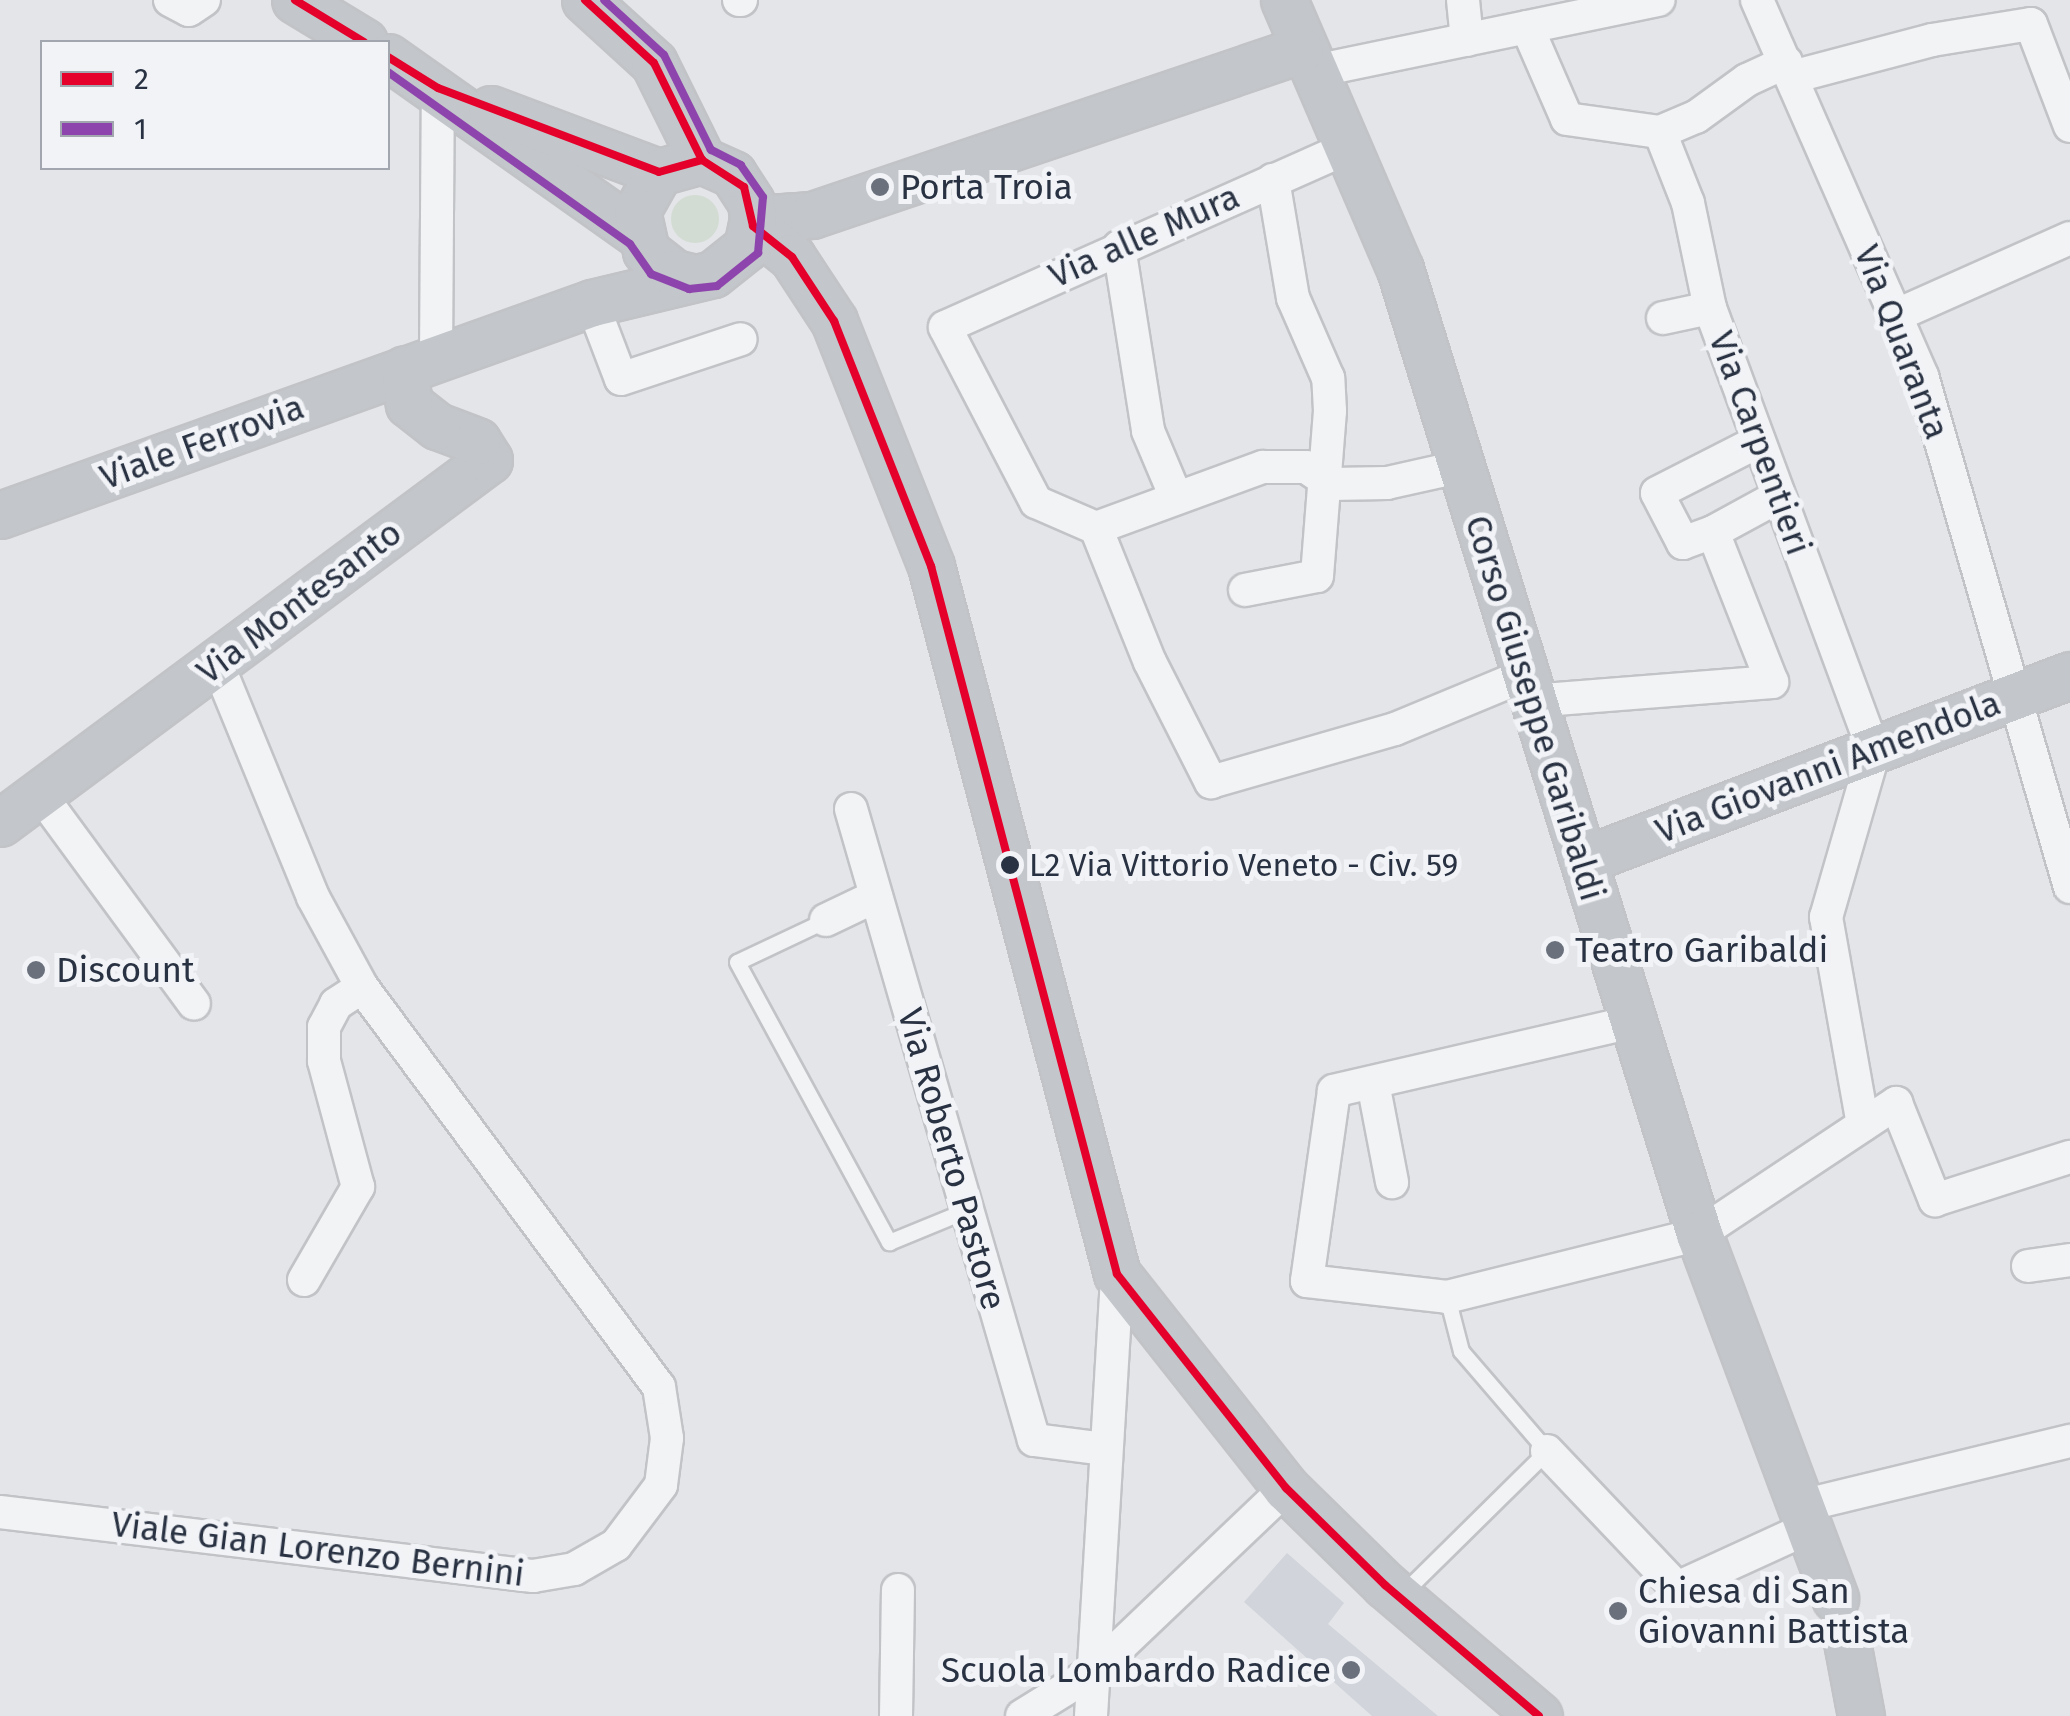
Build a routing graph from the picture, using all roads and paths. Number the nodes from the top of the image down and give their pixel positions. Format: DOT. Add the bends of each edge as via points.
graph roads {
  1 [pos="170,0"];
  2 [pos="204,0"];
  3 [pos="295,0"];
  4 [pos="585,0"];
  5 [pos="1284,0"];
  6 [pos="1464,0"];
  7 [pos="1659,0"];
  8 [pos="1757,0"];
  9 [pos="1527,27"];
  10 [pos="361,40"];
  11 [pos="1467,40"];
  12 [pos="390,58"];
  13 [pos="1305,61"];
  14 [pos="1789,69"];
  15 [pos="438,88"];
  16 [pos="2070,126"];
  17 [pos="1660,132"];
  18 [pos="1344,149"];
  19 [pos="681,166"];
  20 [pos="1273,180"];
  21 [pos="754,222"];
  22 [pos="639,235"];
  23 [pos="2056,243"];
  24 [pos="1119,247"];
  25 [pos="691,277"];
  26 [pos="592,303"];
  27 [pos="1710,308"];
  28 [pos="1897,316"];
  29 [pos="1663,318"];
  30 [pos="741,339"];
  31 [pos="420,364"];
  32 [pos="1759,441"];
  33 [pos="1459,466"];
  34 [pos="1320,476"];
  35 [pos="1175,494"];
  36 [pos="1779,496"];
  37 [pos="0,514"];
  38 [pos="1096,528"];
  39 [pos="1713,532"];
  40 [pos="1244,590"];
  41 [pos="217,663"];
  42 [pos="2070,675"];
  43 [pos="1527,688"];
  44 [pos="2019,695"];
  45 [pos="1874,750"];
  46 [pos="40,794"];
  47 [pos="851,809"];
  48 [pos="0,824"];
  49 [pos="1587,860"];
  50 [pos="2070,887"];
  51 [pos="876,896"];
  52 [pos="826,920"];
  53 [pos="362,987"];
  54 [pos="194,1004"];
  55 [pos="1632,1022"];
  56 [pos="1374,1082"];
  57 [pos="1863,1125"];
  58 [pos="2070,1157"];
  59 [pos="1392,1182"];
  60 [pos="967,1210"];
  61 [pos="1699,1234"];
  62 [pos="2070,1260"];
  63 [pos="2028,1266"];
  64 [pos="1117,1274"];
  65 [pos="304,1280"];
  66 [pos="1447,1297"];
  67 [pos="2070,1441"];
  68 [pos="1105,1449"];
  69 [pos="1547,1451"];
  70 [pos="1286,1488"];
  71 [pos="0,1512"];
  72 [pos="1802,1518"];
  73 [pos="898,1590"];
  74 [pos="1399,1597"];
  75 [pos="1834,1598"];
  76 [pos="1847,1642"];
  77 [pos="1093,1672"];
  78 [pos="896,1716"];
  79 [pos="1022,1716"];
  80 [pos="1092,1716"];
  81 [pos="1539,1716"];
  82 [pos="1861,1716"];
  1 -- 2 [label="street" via="188,10"];
  3 -- 10 [label="main road"];
  4 -- 19 [label="main road" via="654,63"];
  5 -- 13 [label="main road, Corso Giuseppe Garibaldi"];
  6 -- 11 [label="street"];
  7 -- 9 [label="street"];
  8 -- 14 [label="street, Via Quaranta"];
  9 -- 11 [label="street"];
  9 -- 17 [label="street" via="1567,119"];
  11 -- 13 [label="street"];
  12 -- 15 [label="main road"];
  13 -- 18 [label="main road, Corso Giuseppe Garibaldi"];
  13 -- 21 [label="main road" via="812,215"];
  14 -- 16 [label="street" via="2031,24"];
  14 -- 17 [label="street" via="1746,80 1696,118"];
  14 -- 28 [label="street, Via Quaranta"];
  15 -- 19 [label="main road"];
  15 -- 22 [label="main road"];
  15 -- 31 [label="street"];
  17 -- 27 [label="street, Via Carpentieri" via="1688,203"];
  18 -- 20 [label="street, Via alle Mura"];
  18 -- 33 [label="main road, Corso Giuseppe Garibaldi" via="1400,269"];
  19 -- 21 [label="main road" via="733,174 751,202"];
  19 -- 22 [label="main road" via="644,190"];
  20 -- 24 [label="street, Via alle Mura"];
  20 -- 34 [label="street" via="1293,298 1328,378"];
  21 -- 25 [label="main road" via="732,264"];
  21 -- 64 [label="main road" via="792,257 834,321 931,566"];
  22 -- 25 [label="main road" via="658,264"];
  22 -- 26 [label="main road"];
  23 -- 28 [label="street"];
  24 -- 35 [label="street" via="1148,431"];
  24 -- 38 [label="street, Via alle Mura" via="946,327 1036,502"];
  25 -- 26 [label="main road, Viale Ferrovia" via="656,292"];
  26 -- 30 [label="street" via="621,379"];
  26 -- 31 [label="main road, Viale Ferrovia"];
  27 -- 29 [label="street"];
  27 -- 32 [label="street, Via Carpentieri"];
  28 -- 44 [label="street, Via Quaranta" via="1922,376"];
  31 -- 37 [label="main road, Viale Ferrovia"];
  31 -- 41 [label="main road, Via Montesanto" via="410,404 437,426 477,441 489,460"];
  32 -- 36 [label="street, Via Carpentieri"];
  32 -- 39 [label="street" via="1656,493 1683,543"];
  33 -- 34 [label="street" via="1386,483 1331,484"];
  33 -- 43 [label="main road, Corso Giuseppe Garibaldi"];
  34 -- 35 [label="street" via="1306,467 1263,468"];
  34 -- 40 [label="street" via="1318,576"];
  35 -- 38 [label="street"];
  36 -- 39 [label="street"];
  36 -- 45 [label="street, Via Carpentieri"];
  38 -- 43 [label="street" via="1150,662 1210,782"];
  39 -- 43 [label="street" via="1772,682"];
  41 -- 46 [label="main road, Via Montesanto"];
  41 -- 53 [label="street, Viale Gian Lorenzo Bernini" via="313,897"];
  42 -- 44 [label="main road, Via Giovanni Amendola"];
  43 -- 49 [label="main road, Corso Giuseppe Garibaldi"];
  44 -- 45 [label="main road, Via Giovanni Amendola"];
  44 -- 50 [label="street, Via Quaranta"];
  45 -- 49 [label="main road, Via Giovanni Amendola"];
  45 -- 57 [label="street" via="1826,917"];
  46 -- 48 [label="main road, Via Montesanto"];
  46 -- 54 [label="street"];
  47 -- 51 [label="street, Via Roberto Pastore"];
  49 -- 55 [label="main road, Corso Giuseppe Garibaldi"];
  51 -- 52 [label="street"];
  51 -- 60 [label="street, Via Roberto Pastore"];
  52 -- 60 [label="lane" via="737,962 889,1242"];
  53 -- 65 [label="street" via="336,1004 324,1027 324,1061 358,1187"];
  53 -- 71 [label="street, Viale Gian Lorenzo Bernini" via="659,1387 667,1438 661,1485 638,1522 574,1569 532,1576"];
  55 -- 56 [label="street"];
  55 -- 61 [label="main road, Corso Giuseppe Garibaldi"];
  56 -- 59 [label="street"];
  56 -- 66 [label="street" via="1334,1092 1307,1281"];
  57 -- 58 [label="street" via="1896,1103 1935,1200"];
  57 -- 61 [label="street"];
  60 -- 68 [label="street, Via Roberto Pastore" via="1034,1440"];
  61 -- 66 [label="street"];
  61 -- 72 [label="main road, Corso Giuseppe Garibaldi"];
  62 -- 63 [label="street"];
  64 -- 68 [label="street"];
  64 -- 70 [label="main road"];
  66 -- 69 [label="lane" via="1460,1352"];
  67 -- 72 [label="street"];
  68 -- 77 [label="street"];
  69 -- 72 [label="street" via="1677,1588"];
  69 -- 74 [label="lane"];
  70 -- 74 [label="main road"];
  70 -- 77 [label="street"];
  72 -- 75 [label="main road, Corso Giuseppe Garibaldi"];
  73 -- 78 [label="street"];
  74 -- 81 [label="main road"];
  76 -- 82 [label="main road"];
  77 -- 79 [label="street"];
  77 -- 80 [label="street"];
}
